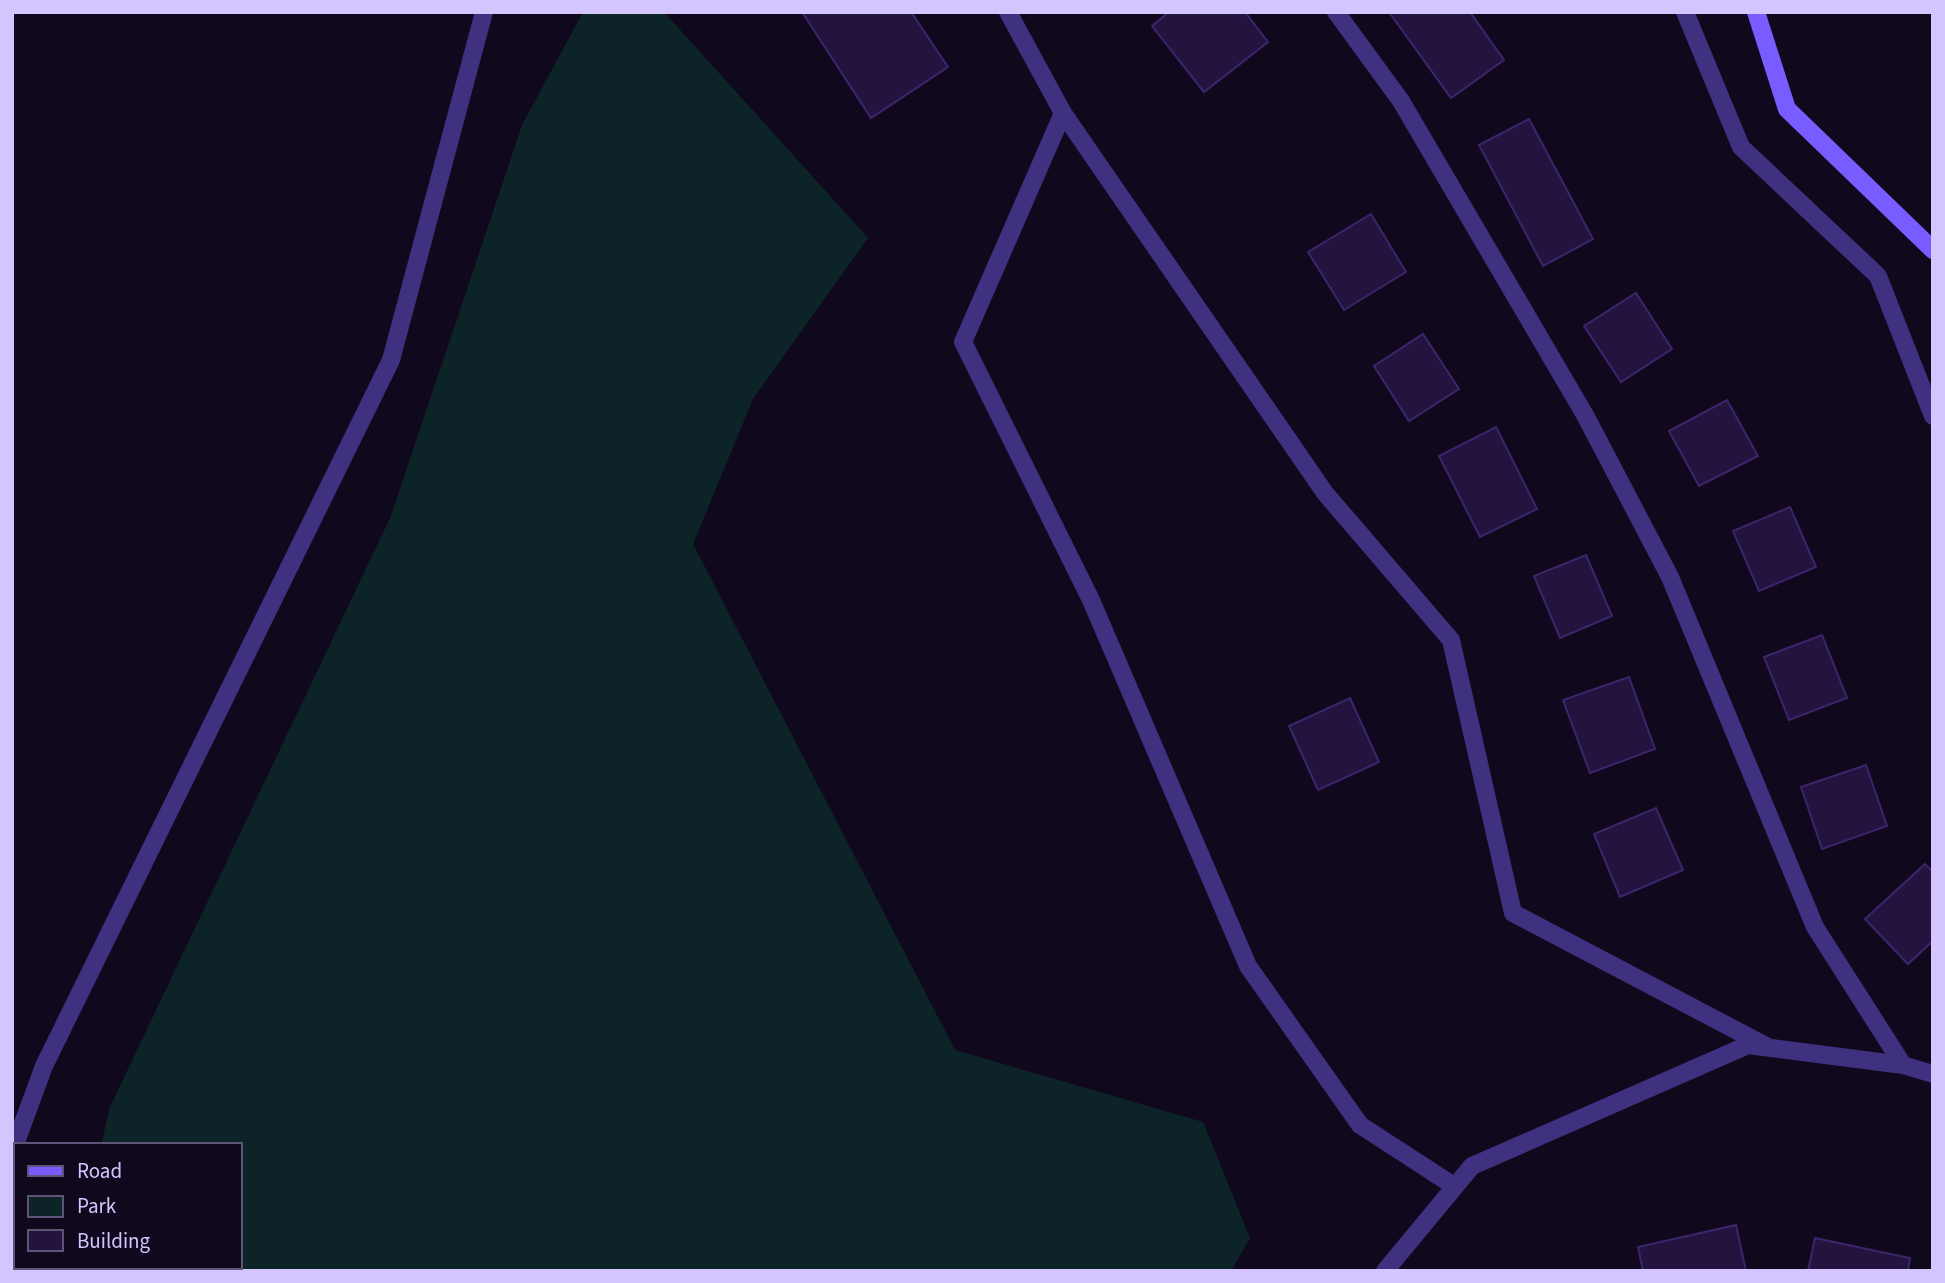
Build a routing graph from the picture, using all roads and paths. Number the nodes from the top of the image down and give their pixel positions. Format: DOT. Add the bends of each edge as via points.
graph roads {
  1 [pos="484,12"];
  2 [pos="1008,12"];
  3 [pos="1336,12"];
  4 [pos="1685,12"];
  5 [pos="1756,12"];
  6 [pos="1063,113"];
  7 [pos="1933,250"];
  8 [pos="1933,416"];
  9 [pos="1766,1046"];
  10 [pos="1903,1065"];
  11 [pos="1933,1074"];
  12 [pos="16,1143"];
  13 [pos="1454,1186"];
  14 [pos="1385,1271"];
  1 -- 12 [label="street" via="391,360 44,1066"];
  2 -- 6 [label="street"];
  3 -- 10 [label="street" via="1401,101 1585,415 1670,577 1815,927"];
  4 -- 8 [label="street" via="1741,148 1878,276"];
  5 -- 7 [label="street" via="1787,109"];
  6 -- 9 [label="street" via="1325,493 1451,640 1513,913"];
  6 -- 13 [label="street" via="963,342 1091,600 1248,966 1360,1125"];
  9 -- 10 [label="street"];
  9 -- 13 [label="street" via="1748,1045 1472,1166"];
  10 -- 11 [label="street"];
  13 -- 14 [label="street"];
}
